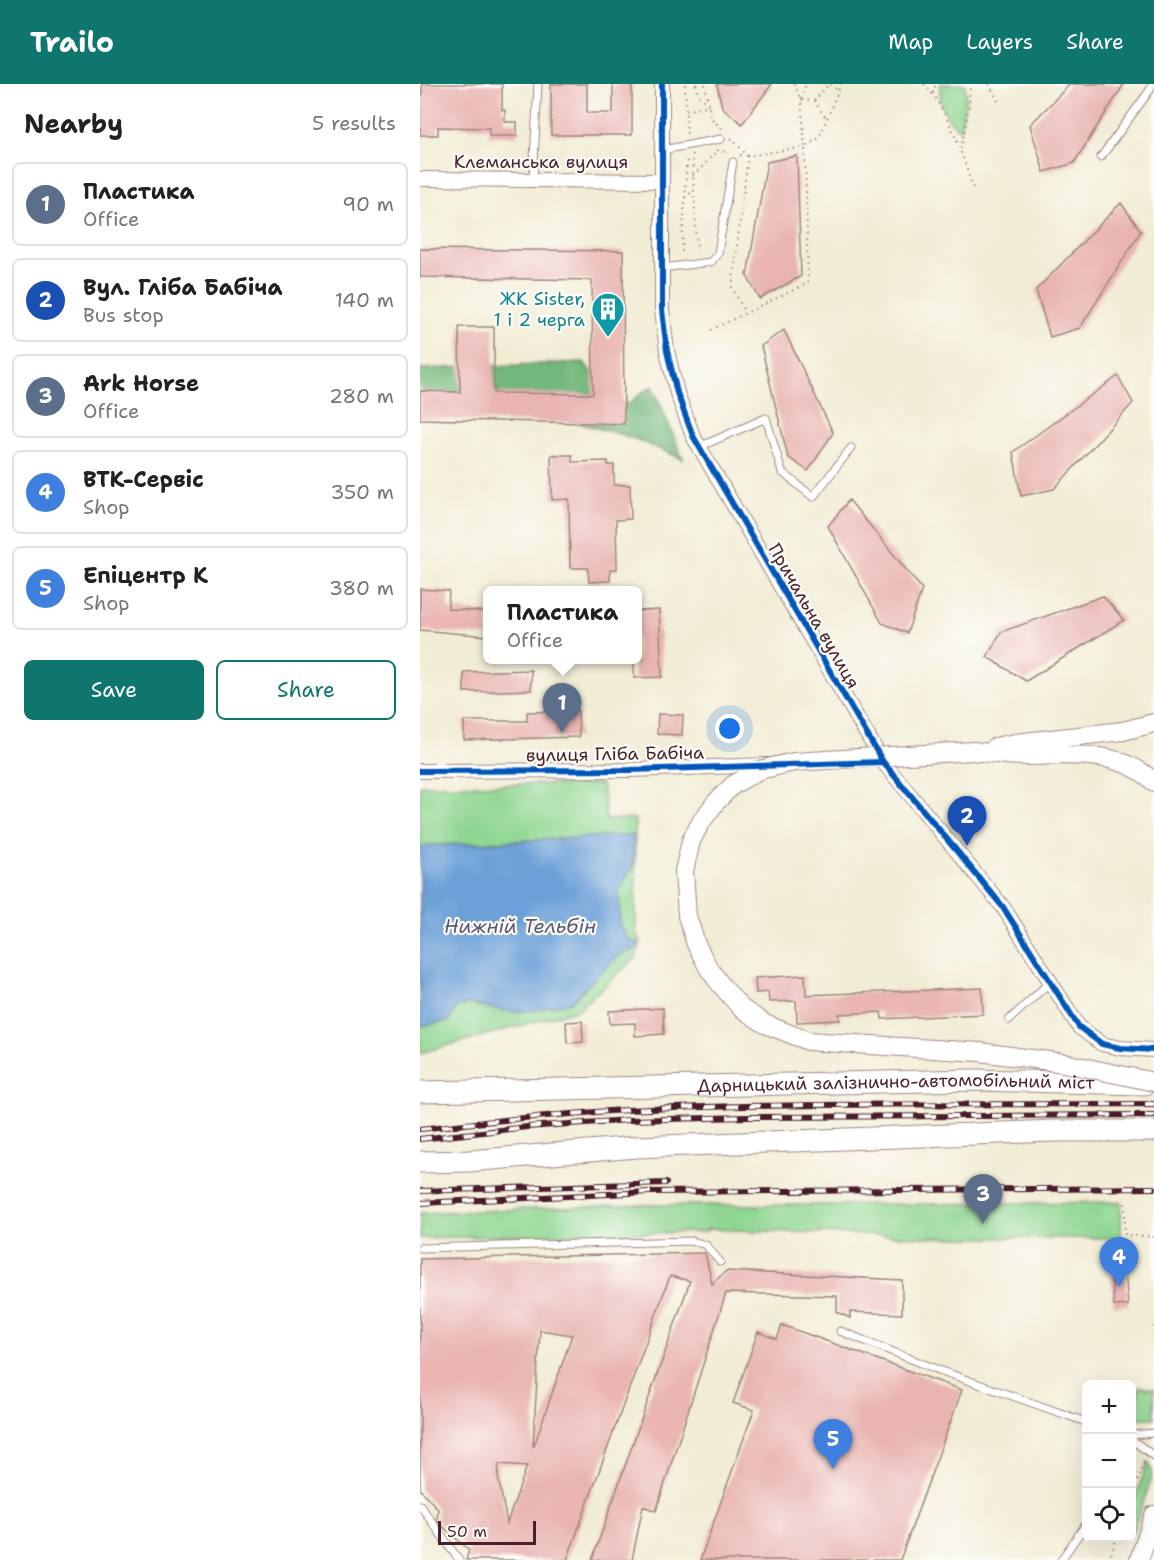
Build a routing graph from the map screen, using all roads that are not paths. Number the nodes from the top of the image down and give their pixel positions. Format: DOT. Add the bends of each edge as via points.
graph roads {
  1 [pos="538,84"];
  2 [pos="662,84"];
  3 [pos="1152,84"];
  4 [pos="721,139"];
  5 [pos="662,150"];
  6 [pos="1101,157"];
  7 [pos="733,162"];
  8 [pos="420,179"];
  9 [pos="533,180"];
  10 [pos="662,181"];
  11 [pos="662,268"];
  12 [pos="699,447"];
  13 [pos="851,448"];
  14 [pos="1154,723"];
  15 [pos="973,751"];
  16 [pos="883,762"];
  17 [pos="420,771"];
  18 [pos="1154,782"];
  19 [pos="1050,982"];
  20 [pos="1009,1020"];
  21 [pos="1154,1050"];
  22 [pos="1154,1083"];
  23 [pos="420,1092"];
  24 [pos="1154,1131"];
  25 [pos="420,1162"];
  26 [pos="420,1248"];
  27 [pos="720,1262"];
  28 [pos="840,1331"];
  29 [pos="1082,1421"];
  30 [pos="1154,1433"];
  31 [pos="1136,1435"];
  32 [pos="1136,1443"];
  33 [pos="1154,1456"];
  34 [pos="420,1505"];
  35 [pos="1154,1515"];
  36 [pos="1082,1530"];
  37 [pos="459,1560"];
  38 [pos="1061,1560"];
  39 [pos="1139,1560"];
  1 -- 9 [label="lane"];
  2 -- 5 [label="street, Причальна вулиця"];
  3 -- 6 [label="lane"];
  4 -- 5 [label="lane"];
  5 -- 10 [label="street, Причальна вулиця"];
  7 -- 11 [label="lane" via="718,253 711,262 701,265"];
  8 -- 9 [label="street, Клеманська вулиця"];
  9 -- 10 [label="street, Клеманська вулиця"];
  10 -- 11 [label="street, Причальна вулиця"];
  11 -- 12 [label="street, Причальна вулиця" via="667,351 677,393"];
  12 -- 13 [label="lane" via="766,418 782,471 813,497"];
  12 -- 16 [label="street, Причальна вулиця"];
  14 -- 15 [label="main road" via="1123,731"];
  15 -- 18 [label="main road" via="1022,756 1098,755 1124,762"];
  15 -- 22 [label="main road, bridge" via="794,762 759,770 733,785 701,822 684,871 687,916 709,969 741,1008 765,1024 808,1041 980,1052 1064,1063"];
  16 -- 17 [label="street, вулиця Гліба Бабіча" via="630,770"];
  16 -- 19 [label="street, Причальна вулиця" via="1003,907"];
  19 -- 20 [label="lane"];
  19 -- 21 [label="street, Причальна вулиця" via="1091,1038 1120,1048"];
  22 -- 23 [label="main road, Дарницький залізнично-автомобільний міст" via="974,1080"];
  24 -- 25 [label="main road" via="1053,1131 637,1147"];
  26 -- 27 [label="lane" via="692,1241 706,1245"];
  28 -- 29 [label="lane"];
  30 -- 31 [label="lane"];
  32 -- 33 [label="lane"];
  34 -- 37 [label="lane"];
  35 -- 39 [label="main road"];
  36 -- 38 [label="lane"];
}
